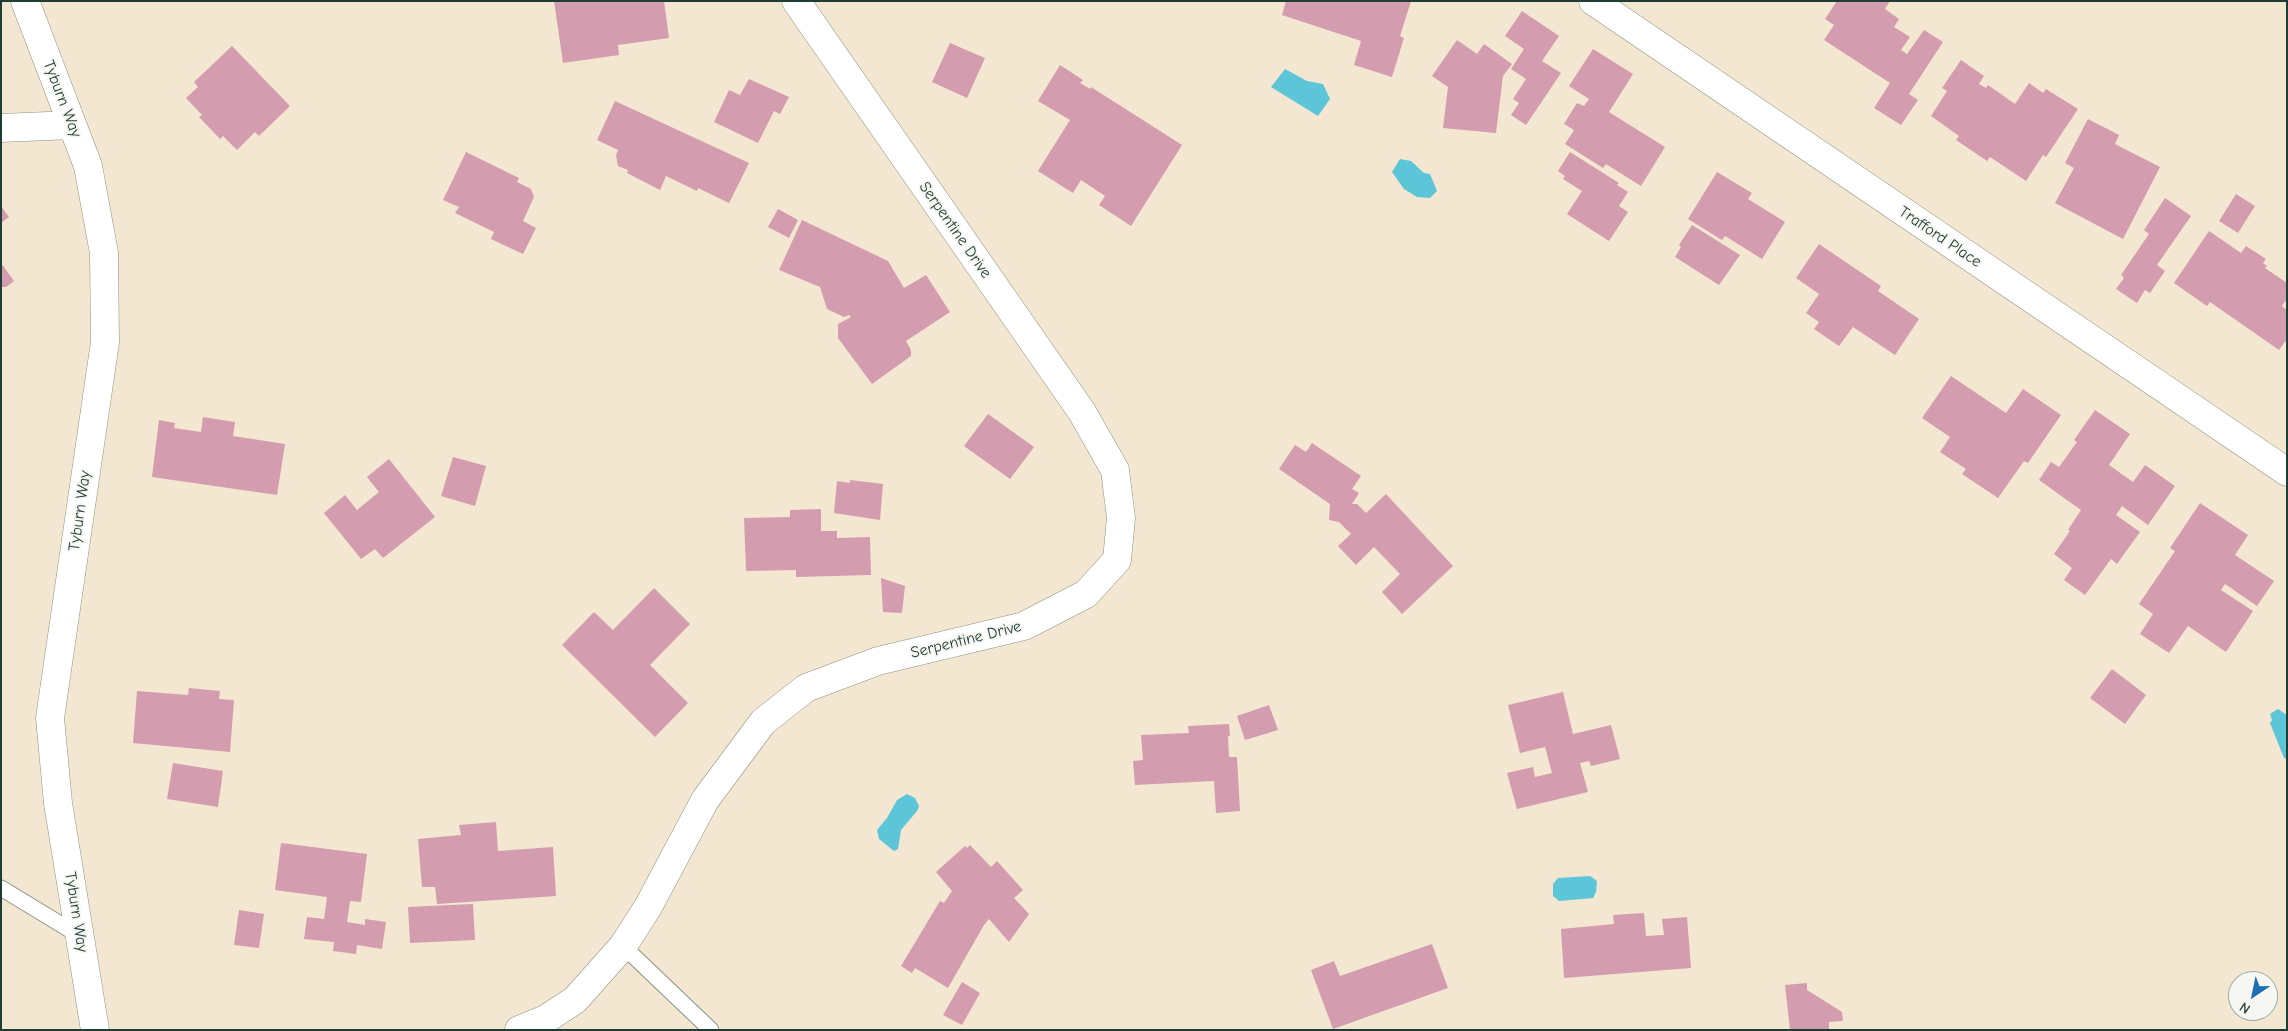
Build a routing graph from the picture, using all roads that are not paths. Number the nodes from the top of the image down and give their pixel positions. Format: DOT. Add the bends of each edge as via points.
graph roads {
  1 [pos="25,1"];
  2 [pos="796,1"];
  3 [pos="1593,1"];
  4 [pos="72,124"];
  5 [pos="1,128"];
  6 [pos="2287,472"];
  7 [pos="1,888"];
  8 [pos="80,936"];
  9 [pos="623,946"];
  10 [pos="95,1030"];
  11 [pos="519,1030"];
  12 [pos="711,1030"];
  1 -- 4 [label="street, Tyburn Way"];
  2 -- 9 [label="street, Serpentine Drive" via="1087,420 1115,470 1121,518 1117,560 1086,594 1024,626 878,661 806,688 763,722 705,800 648,907"];
  3 -- 6 [label="street, Trafford Place"];
  4 -- 5 [label="street"];
  4 -- 8 [label="street, Tyburn Way" via="88,166 104,253 105,342 50,718 58,804"];
  7 -- 8 [label="lane"];
  8 -- 10 [label="street, Tyburn Way"];
  9 -- 11 [label="street, Serpentine Drive" via="575,1000 546,1019"];
  9 -- 12 [label="lane"];
}
